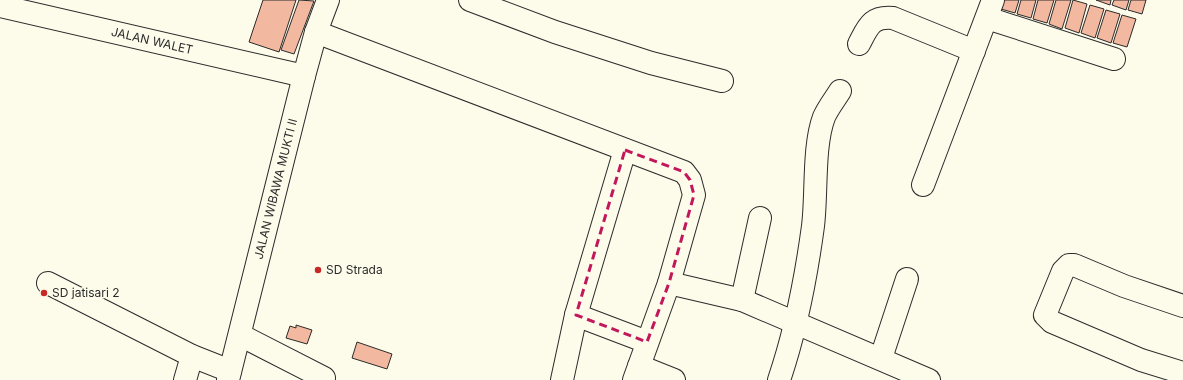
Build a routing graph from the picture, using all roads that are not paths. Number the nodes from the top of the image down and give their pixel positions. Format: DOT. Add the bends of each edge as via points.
graph roads {
  1 [pos="328,0"];
  2 [pos="470,0"];
  3 [pos="0,6"];
  4 [pos="990,9"];
  5 [pos="316,32"];
  6 [pos="859,44"];
  7 [pos="974,51"];
  8 [pos="1114,59"];
  9 [pos="304,76"];
  10 [pos="722,81"];
  11 [pos="840,91"];
  12 [pos="625,150"];
  13 [pos="923,185"];
  14 [pos="760,218"];
  15 [pos="907,279"];
  16 [pos="48,283"];
  17 [pos="669,283"];
  18 [pos="742,300"];
  19 [pos="1183,306"];
  20 [pos="576,315"];
  21 [pos="796,322"];
  22 [pos="240,335"];
  23 [pos="647,342"];
  24 [pos="192,356"];
  25 [pos="881,358"];
  26 [pos="636,373"];
  27 [pos="1183,373"];
  28 [pos="229,375"];
  29 [pos="324,378"];
  30 [pos="185,380"];
  31 [pos="562,380"];
  32 [pos="674,380"];
  33 [pos="779,380"];
  34 [pos="929,380"];
  1 -- 5 [label="street, JALAN WIBAWA MUKTI II"];
  2 -- 10 [label="street" via="555,32 651,63"];
  3 -- 9 [label="street, JALAN WALET"];
  4 -- 7 [label="street"];
  4 -- 8 [label="street"];
  5 -- 9 [label="street, JALAN WIBAWA MUKTI II"];
  5 -- 12 [label="street"];
  6 -- 7 [label="street" via="870,24 885,17"];
  7 -- 13 [label="street"];
  9 -- 22 [label="street, JALAN WIBAWA MUKTI II"];
  11 -- 21 [label="street" via="824,118 818,148 814,217"];
  12 -- 17 [label="street" via="684,172 693,187 694,195"];
  12 -- 20 [label="street"];
  14 -- 18 [label="street"];
  15 -- 25 [label="street"];
  16 -- 24 [label="street"];
  17 -- 18 [label="street"];
  17 -- 23 [label="street"];
  18 -- 21 [label="street"];
  19 -- 27 [label="street" via="1069,265 1063,271 1045,315 1052,322"];
  20 -- 23 [label="street"];
  20 -- 31 [label="street"];
  21 -- 25 [label="street"];
  21 -- 33 [label="street"];
  22 -- 28 [label="street, JALAN WIBAWA MUKTI II"];
  22 -- 29 [label="street"];
  23 -- 26 [label="street"];
  24 -- 28 [label="street"];
  24 -- 30 [label="street"];
  25 -- 34 [label="street"];
  26 -- 32 [label="street"];
}
